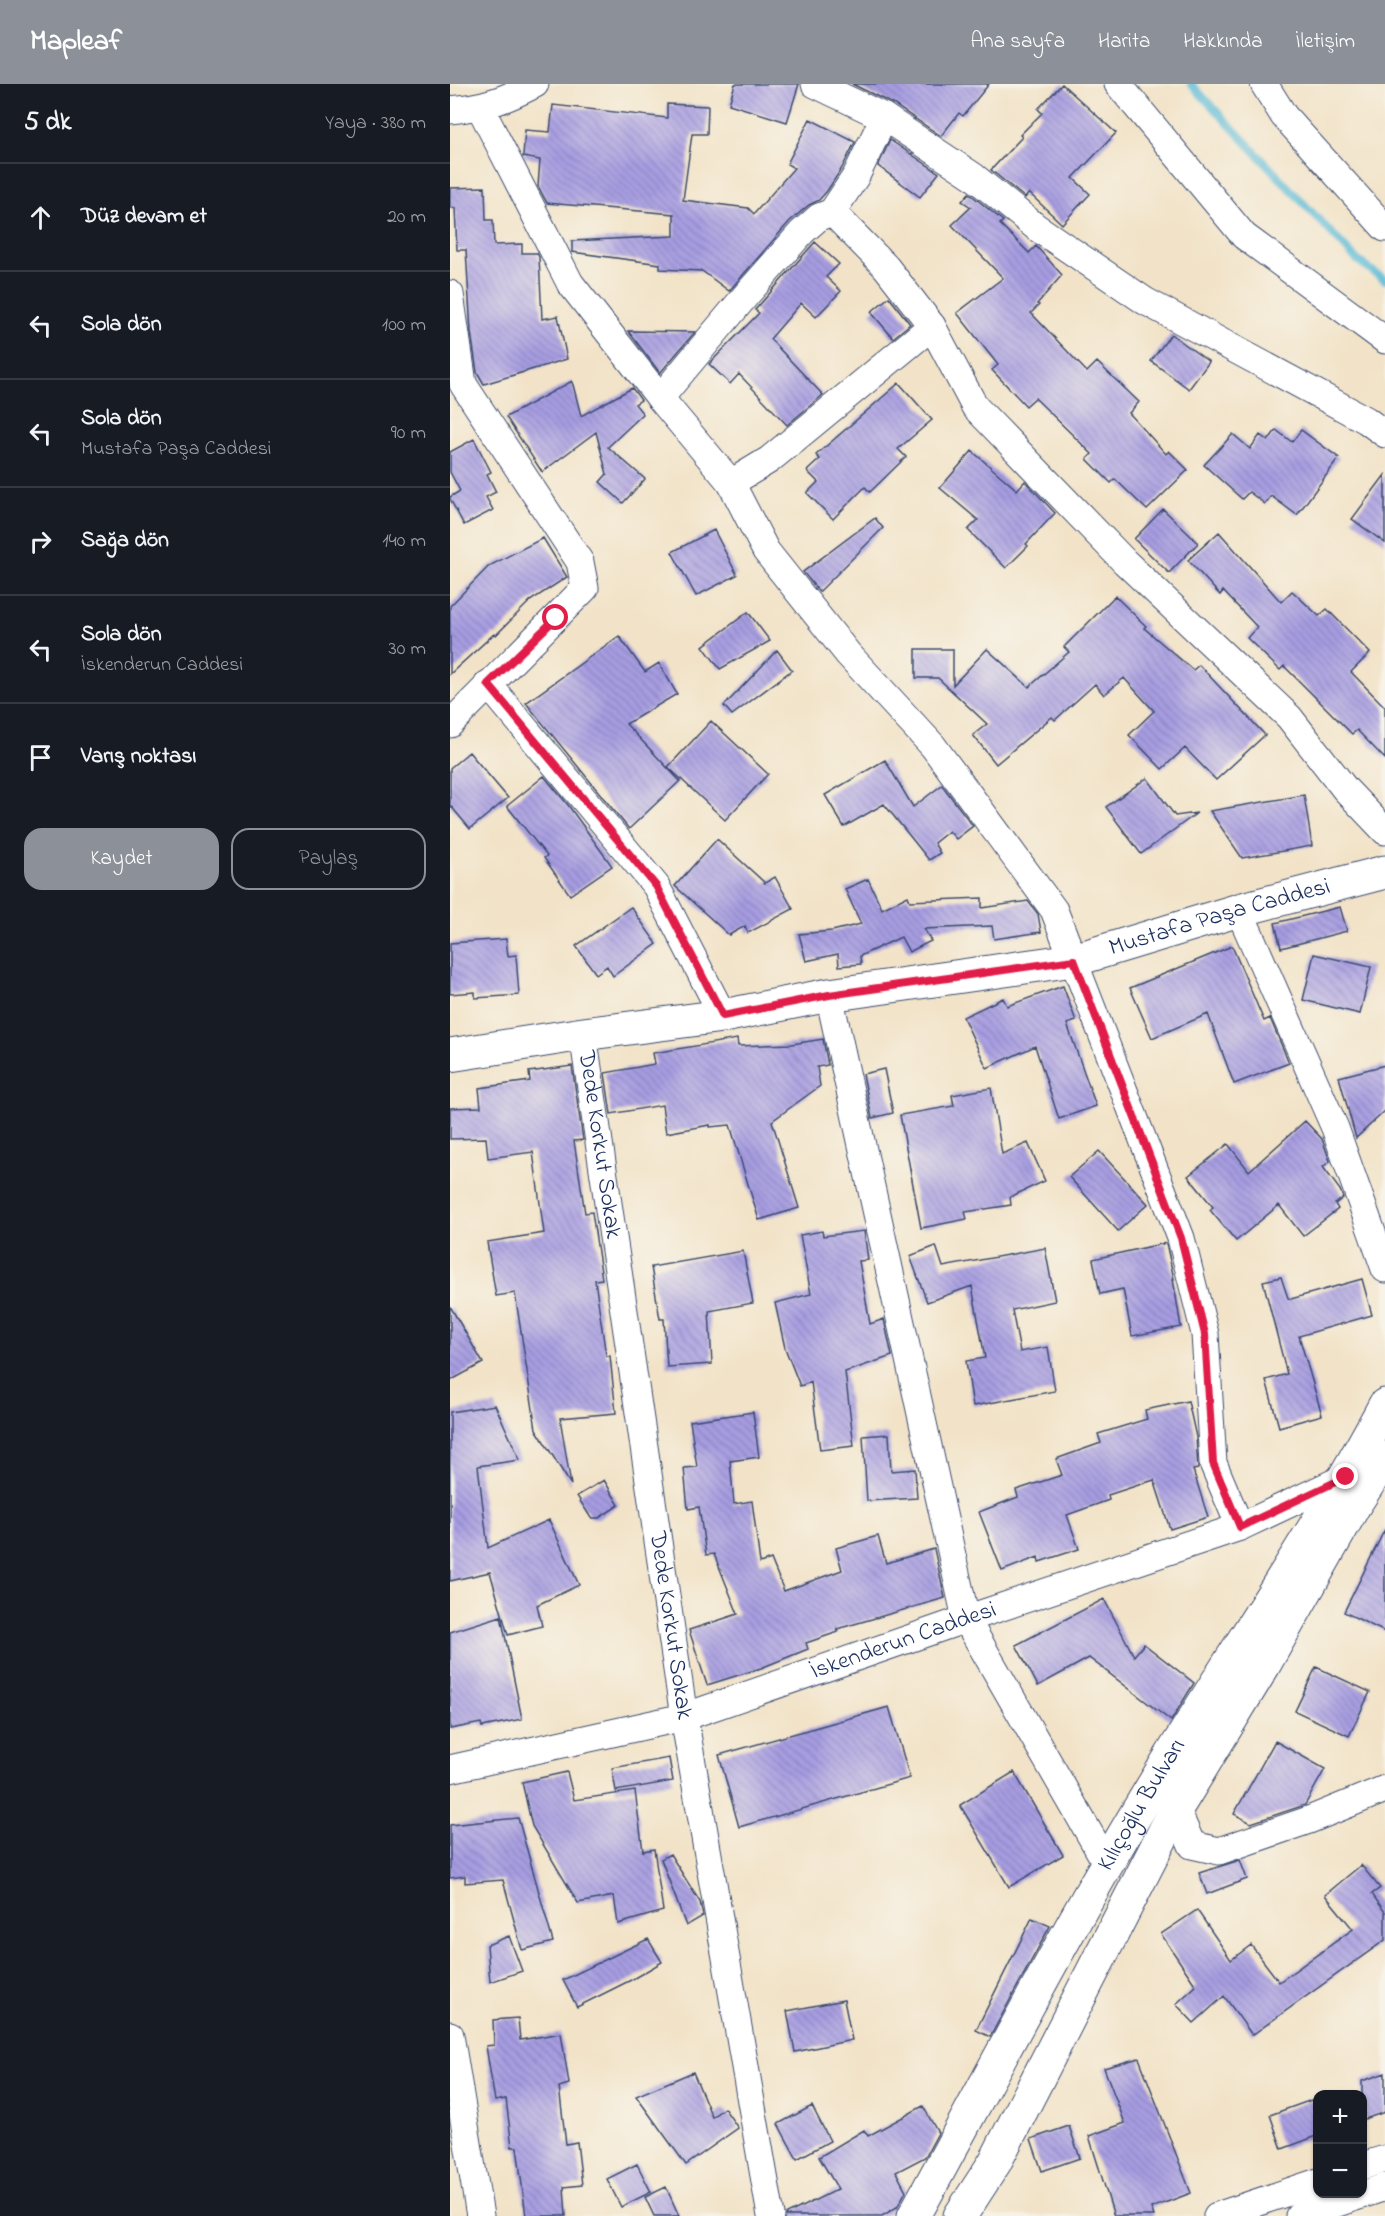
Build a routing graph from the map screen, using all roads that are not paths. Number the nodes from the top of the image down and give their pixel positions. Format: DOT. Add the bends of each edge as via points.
graph roads {
  1 [pos="535,84"];
  2 [pos="815,84"];
  3 [pos="1118,84"];
  4 [pos="1264,84"];
  5 [pos="480,107"];
  6 [pos="450,110"];
  7 [pos="884,117"];
  8 [pos="832,212"];
  9 [pos="1385,228"];
  10 [pos="450,294"];
  11 [pos="932,326"];
  12 [pos="1385,340"];
  13 [pos="457,387"];
  14 [pos="660,398"];
  15 [pos="1385,434"];
  16 [pos="731,483"];
  17 [pos="488,684"];
  18 [pos="450,724"];
  19 [pos="1385,831"];
  20 [pos="1385,872"];
  21 [pos="1239,910"];
  22 [pos="1074,960"];
  23 [pos="829,995"];
  24 [pos="723,1016"];
  25 [pos="583,1034"];
  26 [pos="450,1055"];
  27 [pos="1385,1269"];
  28 [pos="1385,1405"];
  29 [pos="1372,1471"];
  30 [pos="1240,1527"];
  31 [pos="966,1619"];
  32 [pos="684,1717"];
  33 [pos="450,1769"];
  34 [pos="1385,1790"];
  35 [pos="1176,1809"];
  36 [pos="1107,1864"];
  37 [pos="450,2035"];
  38 [pos="455,2091"];
  39 [pos="1385,2158"];
  40 [pos="1367,2164"];
  41 [pos="1313,2183"];
  42 [pos="1385,2187"];
  43 [pos="480,2216"];
  44 [pos="771,2216"];
  45 [pos="914,2216"];
  46 [pos="960,2216"];
  47 [pos="1217,2216"];
  48 [pos="1299,2216"];
  1 -- 5 [label="street" via="507,99"];
  2 -- 7 [label="street"];
  3 -- 12 [label="street" via="1244,236"];
  4 -- 9 [label="street" via="1284,116"];
  5 -- 6 [label="street"];
  5 -- 14 [label="street" via="570,283"];
  7 -- 8 [label="street" via="856,176"];
  7 -- 15 [label="street" via="973,176 1036,227 1145,301 1366,420"];
  8 -- 11 [label="street" via="886,267"];
  8 -- 14 [label="street" via="819,217 802,232"];
  10 -- 13 [label="street"];
  11 -- 16 [label="street" via="769,460"];
  11 -- 19 [label="street" via="975,407 1125,562 1289,717 1344,789"];
  13 -- 17 [label="street" via="580,562 585,588"];
  14 -- 16 [label="street"];
  16 -- 22 [label="street" via="766,551 848,654 933,746 1054,910"];
  17 -- 18 [label="street"];
  17 -- 24 [label="street" via="656,886"];
  20 -- 21 [label="street, Mustafa Paşa Caddesi"];
  21 -- 22 [label="street, Mustafa Paşa Caddesi"];
  21 -- 27 [label="street" via="1335,1128"];
  22 -- 23 [label="street, Mustafa Paşa Caddesi"];
  22 -- 30 [label="street" via="1181,1238 1205,1334 1213,1463"];
  23 -- 24 [label="street, Mustafa Paşa Caddesi"];
  23 -- 31 [label="street"];
  24 -- 25 [label="street, Mustafa Paşa Caddesi"];
  25 -- 26 [label="street, Mustafa Paşa Caddesi"];
  25 -- 32 [label="street, Dede Korkut Sokak"];
  28 -- 29 [label="street, Kılıçoğlu Bulvarı"];
  29 -- 30 [label="street, İskenderun Caddesi"];
  29 -- 35 [label="street, Kılıçoğlu Bulvarı" via="1264,1665"];
  29 -- 36 [label="street, Kılıçoğlu Bulvarı" via="1156,1779"];
  30 -- 31 [label="street, İskenderun Caddesi"];
  31 -- 32 [label="street, İskenderun Caddesi"];
  31 -- 36 [label="street"];
  32 -- 33 [label="street, İskenderun Caddesi"];
  32 -- 44 [label="street, Dede Korkut Sokak"];
  34 -- 35 [label="street" via="1219,1851 1192,1845"];
  35 -- 46 [label="street, Kılıçoğlu Bulvarı" via="995,2162"];
  36 -- 45 [label="street, Kılıçoğlu Bulvarı"];
  37 -- 38 [label="street"];
  38 -- 43 [label="street"];
  39 -- 40 [label="street"];
  41 -- 47 [label="street"];
  42 -- 48 [label="street"];
}
